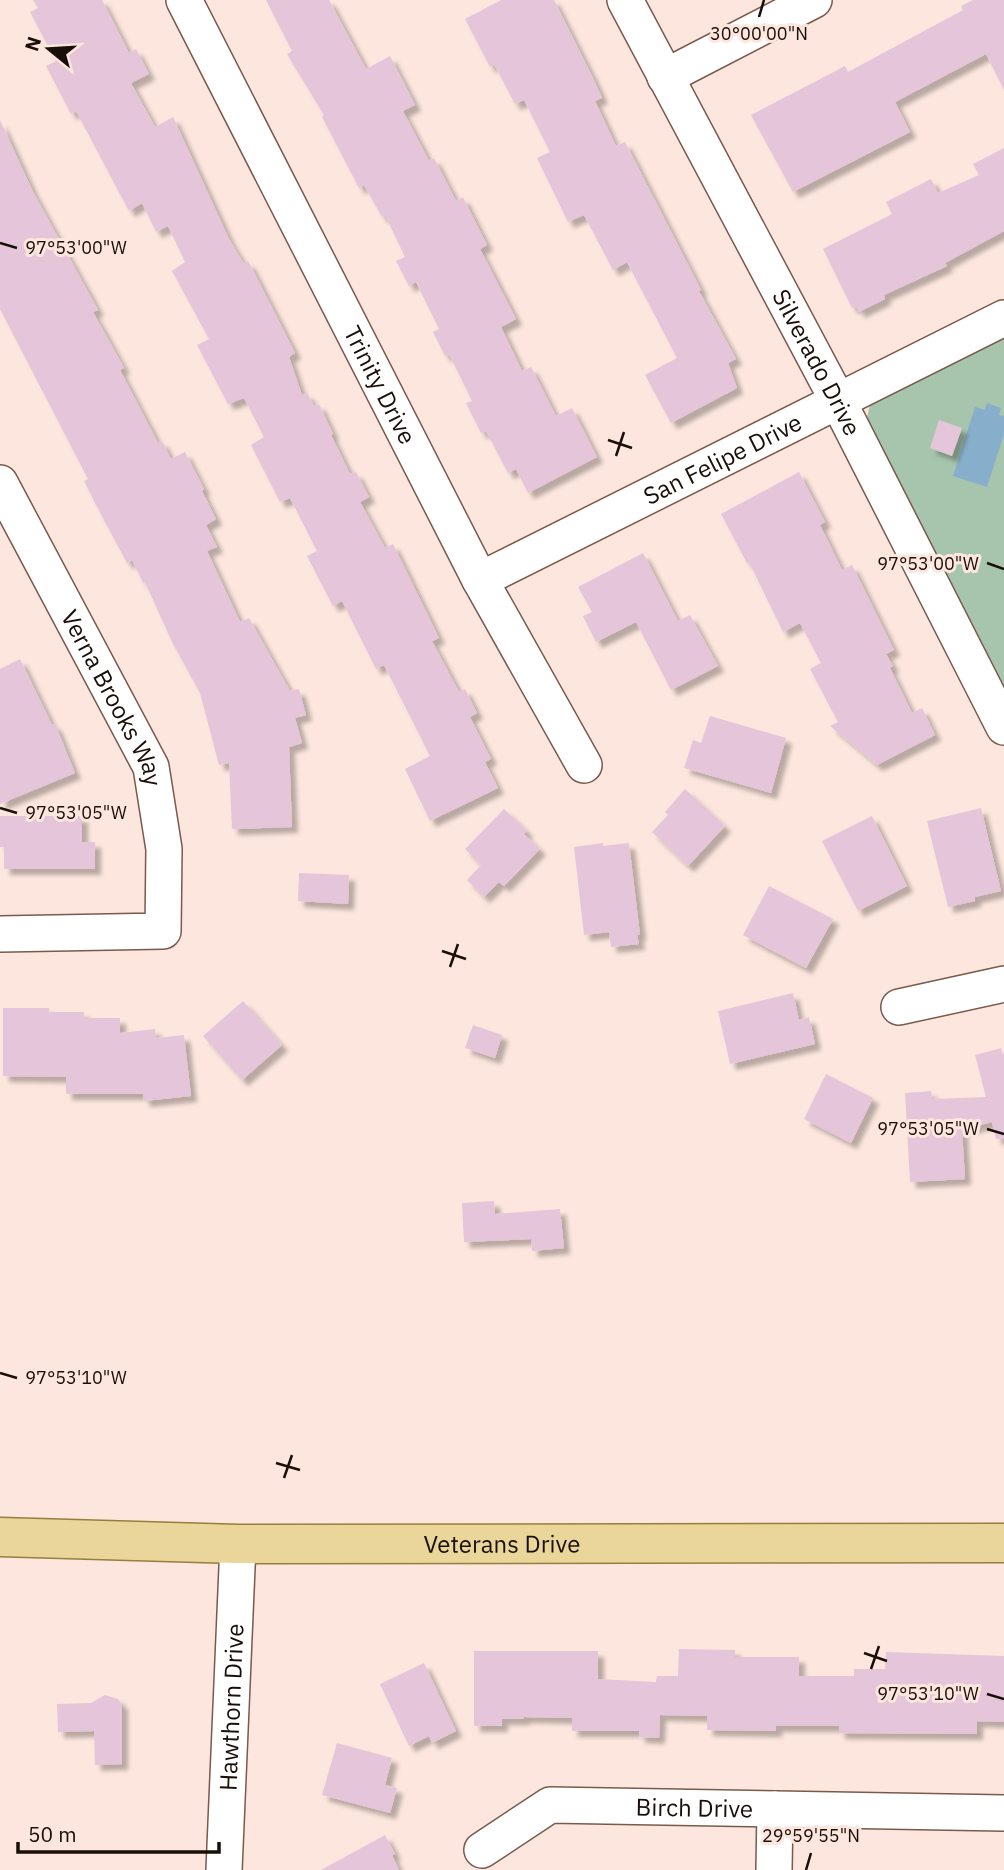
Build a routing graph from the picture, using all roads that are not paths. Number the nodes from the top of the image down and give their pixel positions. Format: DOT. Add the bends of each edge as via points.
graph roads {
  1 [pos="184,0"];
  2 [pos="625,0"];
  3 [pos="814,0"];
  4 [pos="665,77"];
  5 [pos="1004,318"];
  6 [pos="838,401"];
  7 [pos="0,483"];
  8 [pos="480,580"];
  9 [pos="1004,727"];
  10 [pos="584,765"];
  11 [pos="0,934"];
  12 [pos="1004,984"];
  13 [pos="899,1007"];
  14 [pos="0,1536"];
  15 [pos="1004,1543"];
  16 [pos="238,1544"];
  17 [pos="775,1809"];
  18 [pos="1004,1812"];
  19 [pos="482,1850"];
  20 [pos="224,1870"];
  21 [pos="774,1870"];
  1 -- 8 [label="street, Trinity Drive"];
  2 -- 4 [label="street, Silverado Drive"];
  3 -- 4 [label="street"];
  4 -- 6 [label="street, Silverado Drive"];
  5 -- 6 [label="street, San Felipe Drive"];
  6 -- 8 [label="street, San Felipe Drive"];
  6 -- 9 [label="street, Silverado Drive"];
  7 -- 11 [label="street, Verna Brooks Way" via="151,767 164,849 163,931"];
  8 -- 10 [label="street, Trinity Drive"];
  12 -- 13 [label="street"];
  14 -- 16 [label="main road, Veterans Drive"];
  15 -- 16 [label="main road, Veterans Drive"];
  16 -- 20 [label="street, Hawthorn Drive"];
  17 -- 18 [label="street, Birch Drive"];
  17 -- 19 [label="street, Birch Drive" via="550,1805"];
  17 -- 21 [label="street"];
}
